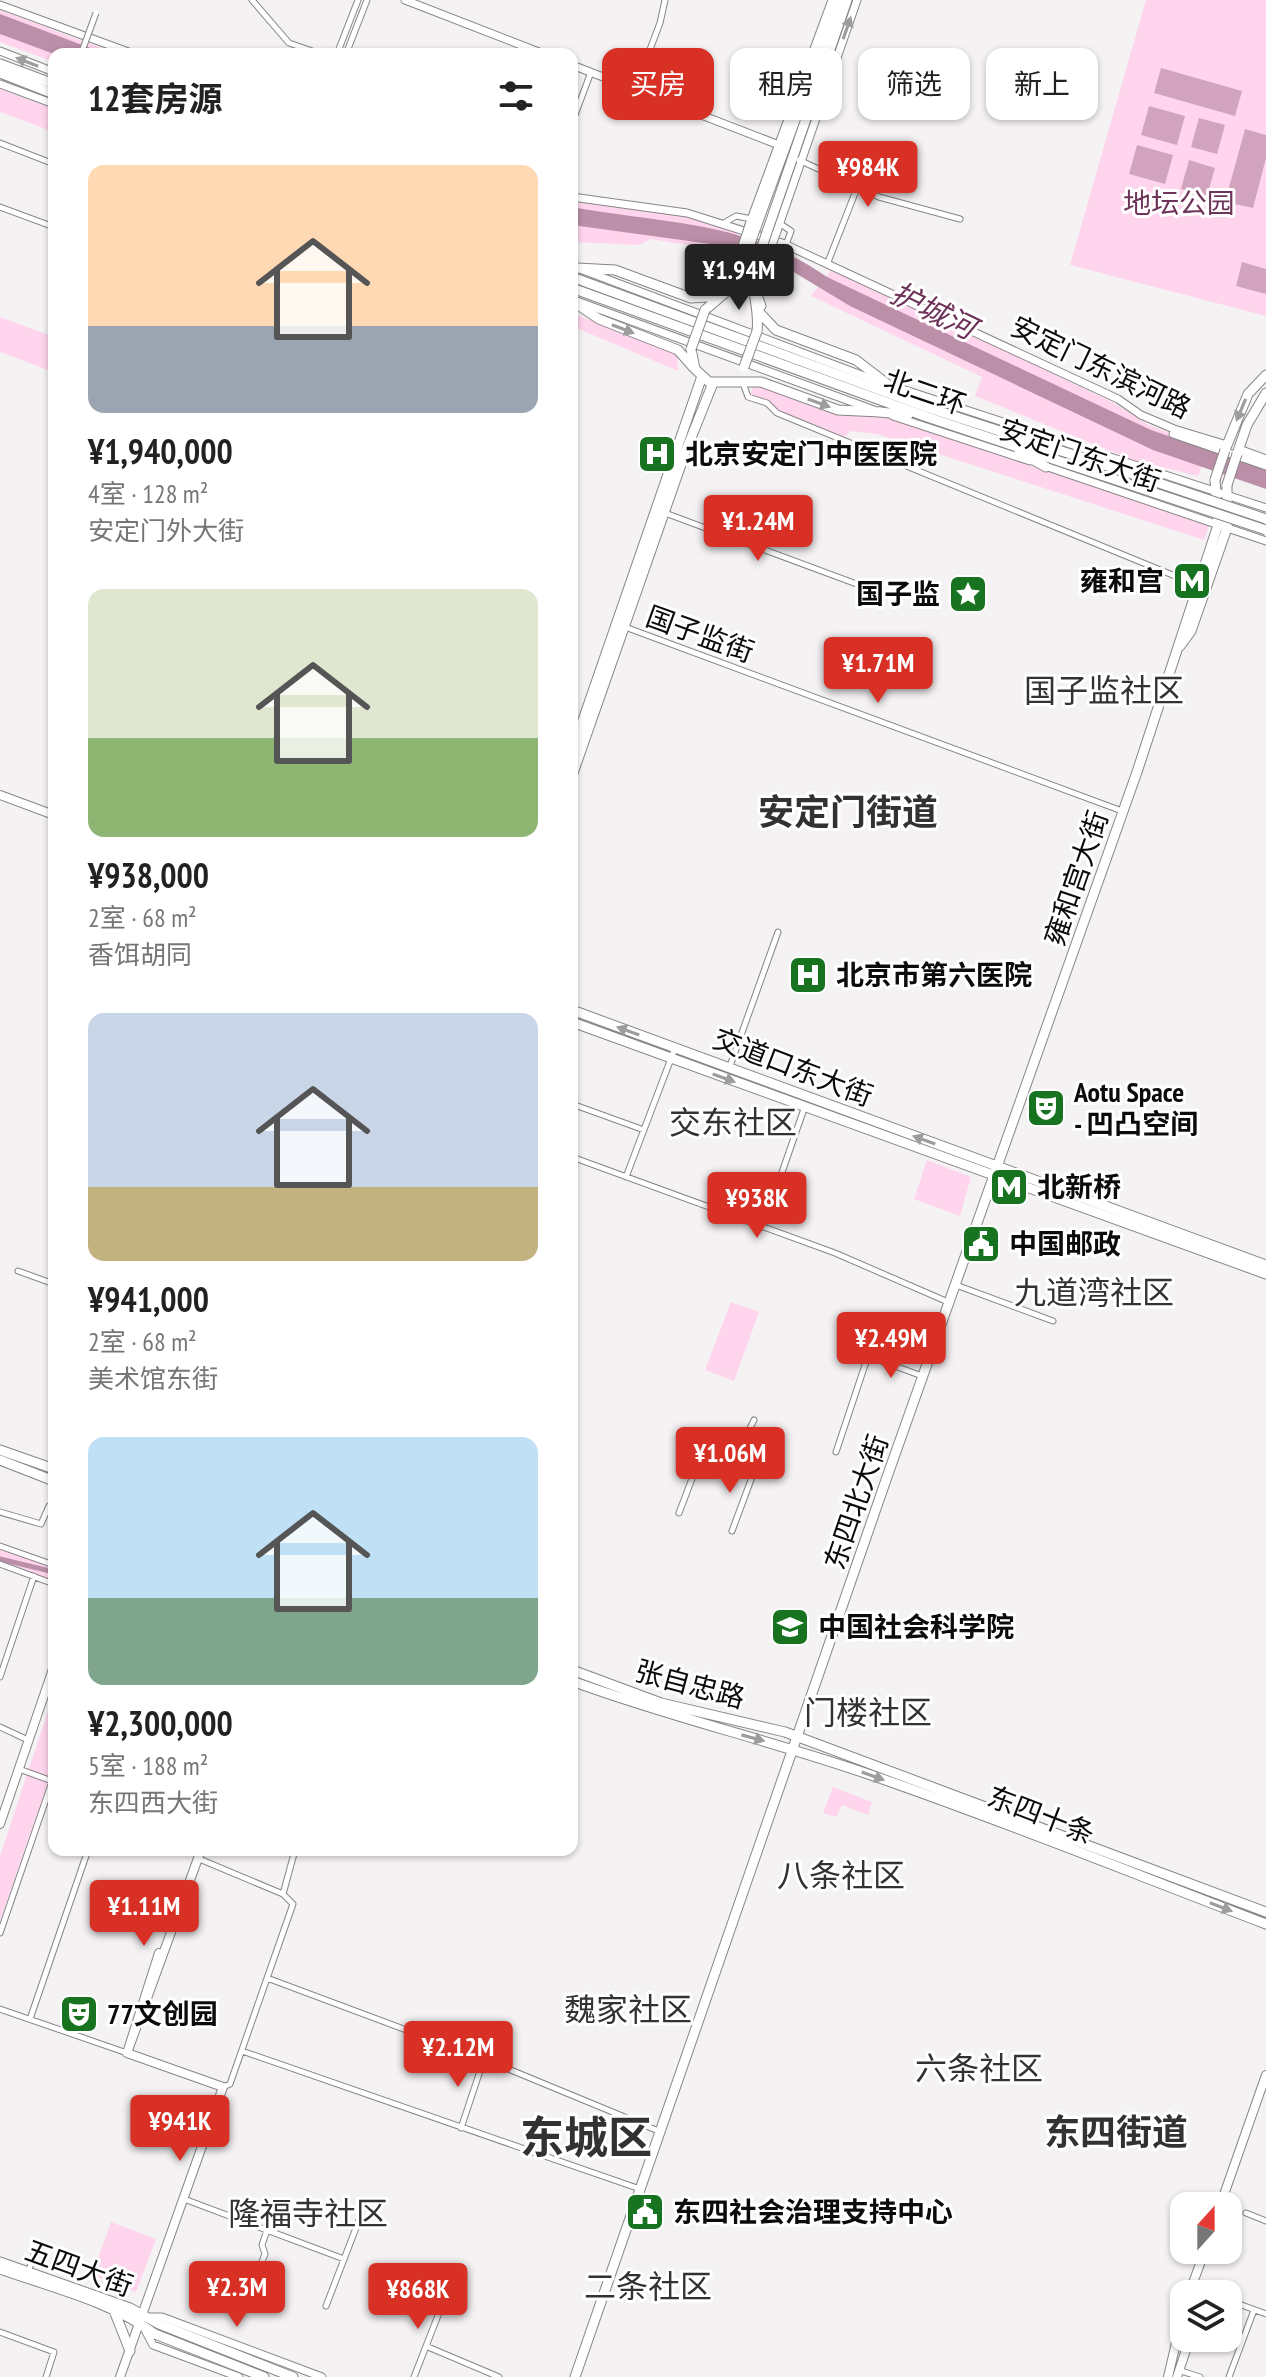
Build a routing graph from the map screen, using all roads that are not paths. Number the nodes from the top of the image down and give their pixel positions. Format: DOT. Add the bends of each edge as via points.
graph roads {
  1 [pos="252,0"];
  2 [pos="358,0"];
  3 [pos="367,0"];
  4 [pos="405,0"];
  5 [pos="665,0"];
  6 [pos="832,0"];
  7 [pos="839,0"];
  8 [pos="847,0"];
  9 [pos="857,0"];
  10 [pos="0,5"];
  11 [pos="96,13"];
  12 [pos="83,48"];
  13 [pos="118,48"];
  14 [pos="304,48"];
  15 [pos="339,48"];
  16 [pos="348,48"];
  17 [pos="529,48"];
  18 [pos="651,48"];
  19 [pos="0,51"];
  20 [pos="0,64"];
  21 [pos="578,67"];
  22 [pos="48,70"];
  23 [pos="591,72"];
  24 [pos="0,73"];
  25 [pos="602,76"];
  26 [pos="48,82"];
  27 [pos="0,84"];
  28 [pos="48,92"];
  29 [pos="48,102"];
  30 [pos="578,107"];
  31 [pos="712,120"];
  32 [pos="0,143"];
  33 [pos="784,149"];
  34 [pos="801,160"];
  35 [pos="48,162"];
  36 [pos="857,188"];
  37 [pos="578,198"];
  38 [pos="0,207"];
  39 [pos="960,219"];
  40 [pos="775,221"];
  41 [pos="724,223"];
  42 [pos="752,224"];
  43 [pos="48,225"];
  44 [pos="786,245"];
  45 [pos="828,262"];
  46 [pos="578,270"];
  47 [pos="578,271"];
  48 [pos="578,272"];
  49 [pos="578,290"];
  50 [pos="720,292"];
  51 [pos="578,302"];
  52 [pos="578,304"];
  53 [pos="760,309"];
  54 [pos="698,374"];
  55 [pos="1266,375"];
  56 [pos="737,382"];
  57 [pos="713,383"];
  58 [pos="890,386"];
  59 [pos="1266,393"];
  60 [pos="880,412"];
  61 [pos="928,413"];
  62 [pos="1141,415"];
  63 [pos="995,439"];
  64 [pos="1226,448"];
  65 [pos="1238,452"];
  66 [pos="1266,459"];
  67 [pos="1266,466"];
  68 [pos="1046,467"];
  69 [pos="1141,467"];
  70 [pos="1127,478"];
  71 [pos="1227,490"];
  72 [pos="1216,492"];
  73 [pos="1131,496"];
  74 [pos="1266,508"];
  75 [pos="664,513"];
  76 [pos="1266,519"];
  77 [pos="1223,527"];
  78 [pos="1266,530"];
  79 [pos="1266,541"];
  80 [pos="1198,585"];
  81 [pos="862,586"];
  82 [pos="620,626"];
  83 [pos="1178,648"];
  84 [pos="578,736"];
  85 [pos="578,757"];
  86 [pos="0,795"];
  87 [pos="1123,811"];
  88 [pos="48,813"];
  89 [pos="778,932"];
  90 [pos="578,1012"];
  91 [pos="578,1024"];
  92 [pos="675,1048"];
  93 [pos="671,1059"];
  94 [pos="730,1066"];
  95 [pos="808,1097"];
  96 [pos="578,1106"];
  97 [pos="805,1108"];
  98 [pos="644,1130"];
  99 [pos="578,1159"];
  100 [pos="996,1172"];
  101 [pos="626,1177"];
  102 [pos="763,1227"];
  103 [pos="1266,1265"];
  104 [pos="18,1271"];
  105 [pos="1266,1274"];
  106 [pos="48,1282"];
  107 [pos="956,1285"];
  108 [pos="950,1303"];
  109 [pos="1053,1321"];
  110 [pos="923,1376"];
  111 [pos="754,1420"];
  112 [pos="0,1450"];
  113 [pos="836,1452"];
  114 [pos="701,1455"];
  115 [pos="0,1460"];
  116 [pos="734,1462"];
  117 [pos="48,1467"];
  118 [pos="755,1469"];
  119 [pos="48,1479"];
  120 [pos="48,1508"];
  121 [pos="0,1512"];
  122 [pos="679,1513"];
  123 [pos="732,1531"];
  124 [pos="0,1546"];
  125 [pos="48,1563"];
  126 [pos="0,1564"];
  127 [pos="34,1576"];
  128 [pos="48,1582"];
  129 [pos="578,1672"];
  130 [pos="0,1677"];
  131 [pos="578,1683"];
  132 [pos="48,1684"];
  133 [pos="0,1727"];
  134 [pos="800,1738"];
  135 [pos="29,1740"];
  136 [pos="796,1750"];
  137 [pos="19,1769"];
  138 [pos="48,1778"];
  139 [pos="48,1794"];
  140 [pos="0,1824"];
  141 [pos="86,1856"];
  142 [pos="197,1856"];
  143 [pos="206,1856"];
  144 [pos="293,1856"];
  145 [pos="283,1894"];
  146 [pos="1266,1912"];
  147 [pos="1266,1924"];
  148 [pos="0,1933"];
  149 [pos="267,1978"];
  150 [pos="0,2009"];
  151 [pos="30,2019"];
  152 [pos="242,2051"];
  153 [pos="127,2053"];
  154 [pos="484,2059"];
  155 [pos="1266,2075"];
  156 [pos="223,2087"];
  157 [pos="461,2128"];
  158 [pos="661,2132"];
  159 [pos="640,2189"];
  160 [pos="1225,2192"];
  161 [pos="184,2199"];
  162 [pos="1246,2213"];
  163 [pos="361,2215"];
  164 [pos="1266,2221"];
  165 [pos="267,2230"];
  166 [pos="37,2247"];
  167 [pos="344,2259"];
  168 [pos="0,2262"];
  169 [pos="0,2269"];
  170 [pos="28,2272"];
  171 [pos="255,2279"];
  172 [pos="446,2295"];
  173 [pos="1242,2305"];
  174 [pos="326,2306"];
  175 [pos="1254,2310"];
  176 [pos="115,2313"];
  177 [pos="1266,2314"];
  178 [pos="142,2319"];
  179 [pos="0,2332"];
  180 [pos="428,2347"];
  181 [pos="130,2351"];
  182 [pos="1177,2352"];
  183 [pos="1184,2352"];
  184 [pos="1174,2373"];
  185 [pos="46,2377"];
  186 [pos="120,2377"];
  187 [pos="239,2377"];
  188 [pos="264,2377"];
  189 [pos="293,2377"];
  190 [pos="322,2377"];
  191 [pos="414,2377"];
  192 [pos="499,2377"];
  193 [pos="575,2377"];
  194 [pos="1200,2377"];
  195 [pos="1229,2377"];
  1 -- 14 [label="street" via="289,43"];
  2 -- 15 [label="street"];
  3 -- 16 [label="street"];
  4 -- 17 [label="street"];
  5 -- 18 [label="street"];
  6 -- 33 [label="street"];
  7 -- 33 [label="main road"];
  8 -- 33 [label="main road"];
  34 -- 9 [label="street, one-way"];
  10 -- 13 [label="street"];
  11 -- 12 [label="street, bridge"];
  22 -- 19 [label="street, one-way"];
  20 -- 26 [label="main road"];
  21 -- 23 [label="street"];
  23 -- 25 [label="street"];
  23 -- 30 [label="street"];
  24 -- 28 [label="main road"];
  27 -- 29 [label="street"];
  31 -- 33 [label="street"];
  32 -- 35 [label="street"];
  33 -- 34 [label="street"];
  33 -- 40 [label="main road"];
  33 -- 42 [label="main road"];
  34 -- 36 [label="street"];
  34 -- 40 [label="street"];
  36 -- 39 [label="street"];
  36 -- 45 [label="street"];
  37 -- 41 [label="street, 安定门东滨河路"];
  38 -- 43 [label="street"];
  40 -- 44 [label="street" via="791,231"];
  40 -- 53 [label="main road, bridge" via="752,292"];
  41 -- 42 [label="street" via="736,216"];
  41 -- 44 [label="street, 安定门东滨河路"];
  42 -- 50 [label="main road, bridge" via="733,286"];
  44 -- 45 [label="street, 安定门东滨河路"];
  45 -- 62 [label="street, 安定门东滨河路" via="1118,399"];
  46 -- 50 [label="main road" via="615,270 691,298"];
  47 -- 58 [label="street, 安定门东大街"];
  48 -- 61 [label="main road, 北二环"];
  49 -- 61 [label="main road, 北二环"];
  50 -- 54 [label="main road, bridge" via="705,310 691,349"];
  51 -- 60 [label="street, 安定门东大街"];
  52 -- 54 [label="main road, one-way" via="599,319 678,350"];
  53 -- 56 [label="main road, bridge"];
  53 -- 58 [label="main road" via="776,330 856,360"];
  54 -- 57 [label="main road"];
  54 -- 82 [label="main road"];
  55 -- 64 [label="main road, one-way" via="1248,394"];
  56 -- 57 [label="main road"];
  56 -- 60 [label="main road, one-way" via="761,382 838,410"];
  56 -- 80 [label="street" via="748,397 777,413"];
  57 -- 75 [label="main road"];
  58 -- 61 [label="main road"];
  58 -- 69 [label="street, 安定门东大街"];
  59 -- 65 [label="main road"];
  60 -- 61 [label="main road"];
  60 -- 68 [label="street, 安定门东大街"];
  61 -- 63 [label="main road, 北二环"];
  61 -- 70 [label="main road, 北二环"];
  62 -- 64 [label="street, 安定门东滨河路"];
  62 -- 67 [label="street" via="1169,432"];
  63 -- 68 [label="main road"];
  63 -- 70 [label="main road, 北二环"];
  64 -- 72 [label="main road, bridge"];
  65 -- 66 [label="street"];
  65 -- 71 [label="main road, bridge"];
  68 -- 73 [label="street, 安定门东大街"];
  69 -- 72 [label="street, 安定门东大街"];
  69 -- 73 [label="street"];
  70 -- 76 [label="main road, 北二环, bridge"];
  70 -- 78 [label="main road, 北二环, bridge"];
  71 -- 72 [label="street, 安定门东大街"];
  71 -- 74 [label="street, 安定门东大街"];
  71 -- 77 [label="main road"];
  72 -- 77 [label="main road"];
  73 -- 77 [label="street, 安定门东大街"];
  75 -- 81 [label="street"];
  75 -- 82 [label="main road"];
  77 -- 79 [label="street, 安定门东大街"];
  77 -- 80 [label="main road, 雍和宫大街"];
  77 -- 83 [label="main road, 雍和宫大街" via="1191,631"];
  80 -- 83 [label="main road, 雍和宫大街"];
  82 -- 84 [label="main road"];
  82 -- 85 [label="main road"];
  82 -- 87 [label="street, 国子监街"];
  83 -- 87 [label="main road, 雍和宫大街"];
  86 -- 88 [label="main road"];
  87 -- 100 [label="main road, 雍和宫大街"];
  89 -- 94 [label="street"];
  92 -- 90 [label="main road, 交道口东大街, one-way"];
  91 -- 93 [label="main road, 交道口东大街"];
  92 -- 93 [label="street"];
  92 -- 94 [label="main road, 交道口东大街"];
  93 -- 97 [label="main road, 交道口东大街, one-way"];
  93 -- 98 [label="street"];
  94 -- 95 [label="main road, 交道口东大街"];
  95 -- 97 [label="street"];
  100 -- 95 [label="main road, 交道口东大街, one-way"];
  96 -- 98 [label="street"];
  97 -- 100 [label="main road, 交道口东大街"];
  97 -- 102 [label="street"];
  98 -- 101 [label="street"];
  99 -- 101 [label="street"];
  100 -- 103 [label="main road"];
  100 -- 105 [label="main road"];
  100 -- 107 [label="main road, 东四北大街"];
  101 -- 102 [label="street"];
  102 -- 108 [label="street"];
  104 -- 106 [label="street"];
  107 -- 108 [label="main road, 东四北大街"];
  107 -- 109 [label="street"];
  108 -- 110 [label="main road, 东四北大街"];
  110 -- 113 [label="street" via="868,1356"];
  110 -- 134 [label="main road, 东四北大街"];
  111 -- 116 [label="street"];
  112 -- 117 [label="main road"];
  114 -- 122 [label="street"];
  115 -- 119 [label="main road"];
  118 -- 123 [label="street"];
  120 -- 121 [label="street" via="41,1524"];
  124 -- 125 [label="street"];
  126 -- 127 [label="street"];
  127 -- 128 [label="street"];
  127 -- 130 [label="street"];
  129 -- 134 [label="main road, 张自忠路" via="661,1703"];
  131 -- 136 [label="main road, 张自忠路, one-way" via="658,1712"];
  132 -- 135 [label="main road"];
  133 -- 135 [label="street"];
  134 -- 136 [label="main road, 东四北大街"];
  134 -- 146 [label="main road, 东四十条"];
  135 -- 137 [label="main road"];
  136 -- 147 [label="main road, 东四十条, one-way"];
  136 -- 158 [label="main road, 东四北大街"];
  137 -- 138 [label="street"];
  137 -- 140 [label="main road"];
  139 -- 148 [label="street"];
  141 -- 151 [label="street"];
  142 -- 153 [label="main road"];
  143 -- 145 [label="street"];
  144 -- 145 [label="street"];
  145 -- 149 [label="street" via="293,1904"];
  149 -- 152 [label="street"];
  149 -- 154 [label="street"];
  150 -- 151 [label="street"];
  151 -- 153 [label="street"];
  152 -- 156 [label="street" via="230,2084"];
  152 -- 157 [label="street"];
  153 -- 156 [label="main road"];
  154 -- 157 [label="street"];
  154 -- 158 [label="street"];
  155 -- 160 [label="main road"];
  156 -- 161 [label="main road"];
  157 -- 159 [label="street"];
  158 -- 159 [label="main road, 东四北大街"];
  159 -- 193 [label="main road, 东四北大街"];
  161 -- 165 [label="street"];
  161 -- 178 [label="main road"];
  162 -- 164 [label="street"];
  163 -- 167 [label="street"];
  165 -- 167 [label="street"];
  165 -- 171 [label="street"];
  166 -- 170 [label="street"];
  167 -- 174 [label="street"];
  168 -- 170 [label="main road, 五四大街"];
  169 -- 176 [label="main road, 五四大街"];
  170 -- 178 [label="main road, 五四大街"];
  172 -- 180 [label="street"];
  173 -- 175 [label="street"];
  175 -- 177 [label="street"];
  175 -- 195 [label="street"];
  176 -- 178 [label="main road, 五四大街"];
  176 -- 181 [label="main road"];
  178 -- 181 [label="main road"];
  178 -- 187 [label="street" via="153,2345"];
  178 -- 188 [label="main road" via="155,2334"];
  178 -- 189 [label="main road"];
  178 -- 190 [label="street" via="162,2317"];
  179 -- 185 [label="street" via="54,2352"];
  180 -- 191 [label="street"];
  180 -- 192 [label="street"];
  181 -- 186 [label="main road"];
  182 -- 184 [label="main road"];
  183 -- 184 [label="main road"];
  184 -- 194 [label="street"];
}
